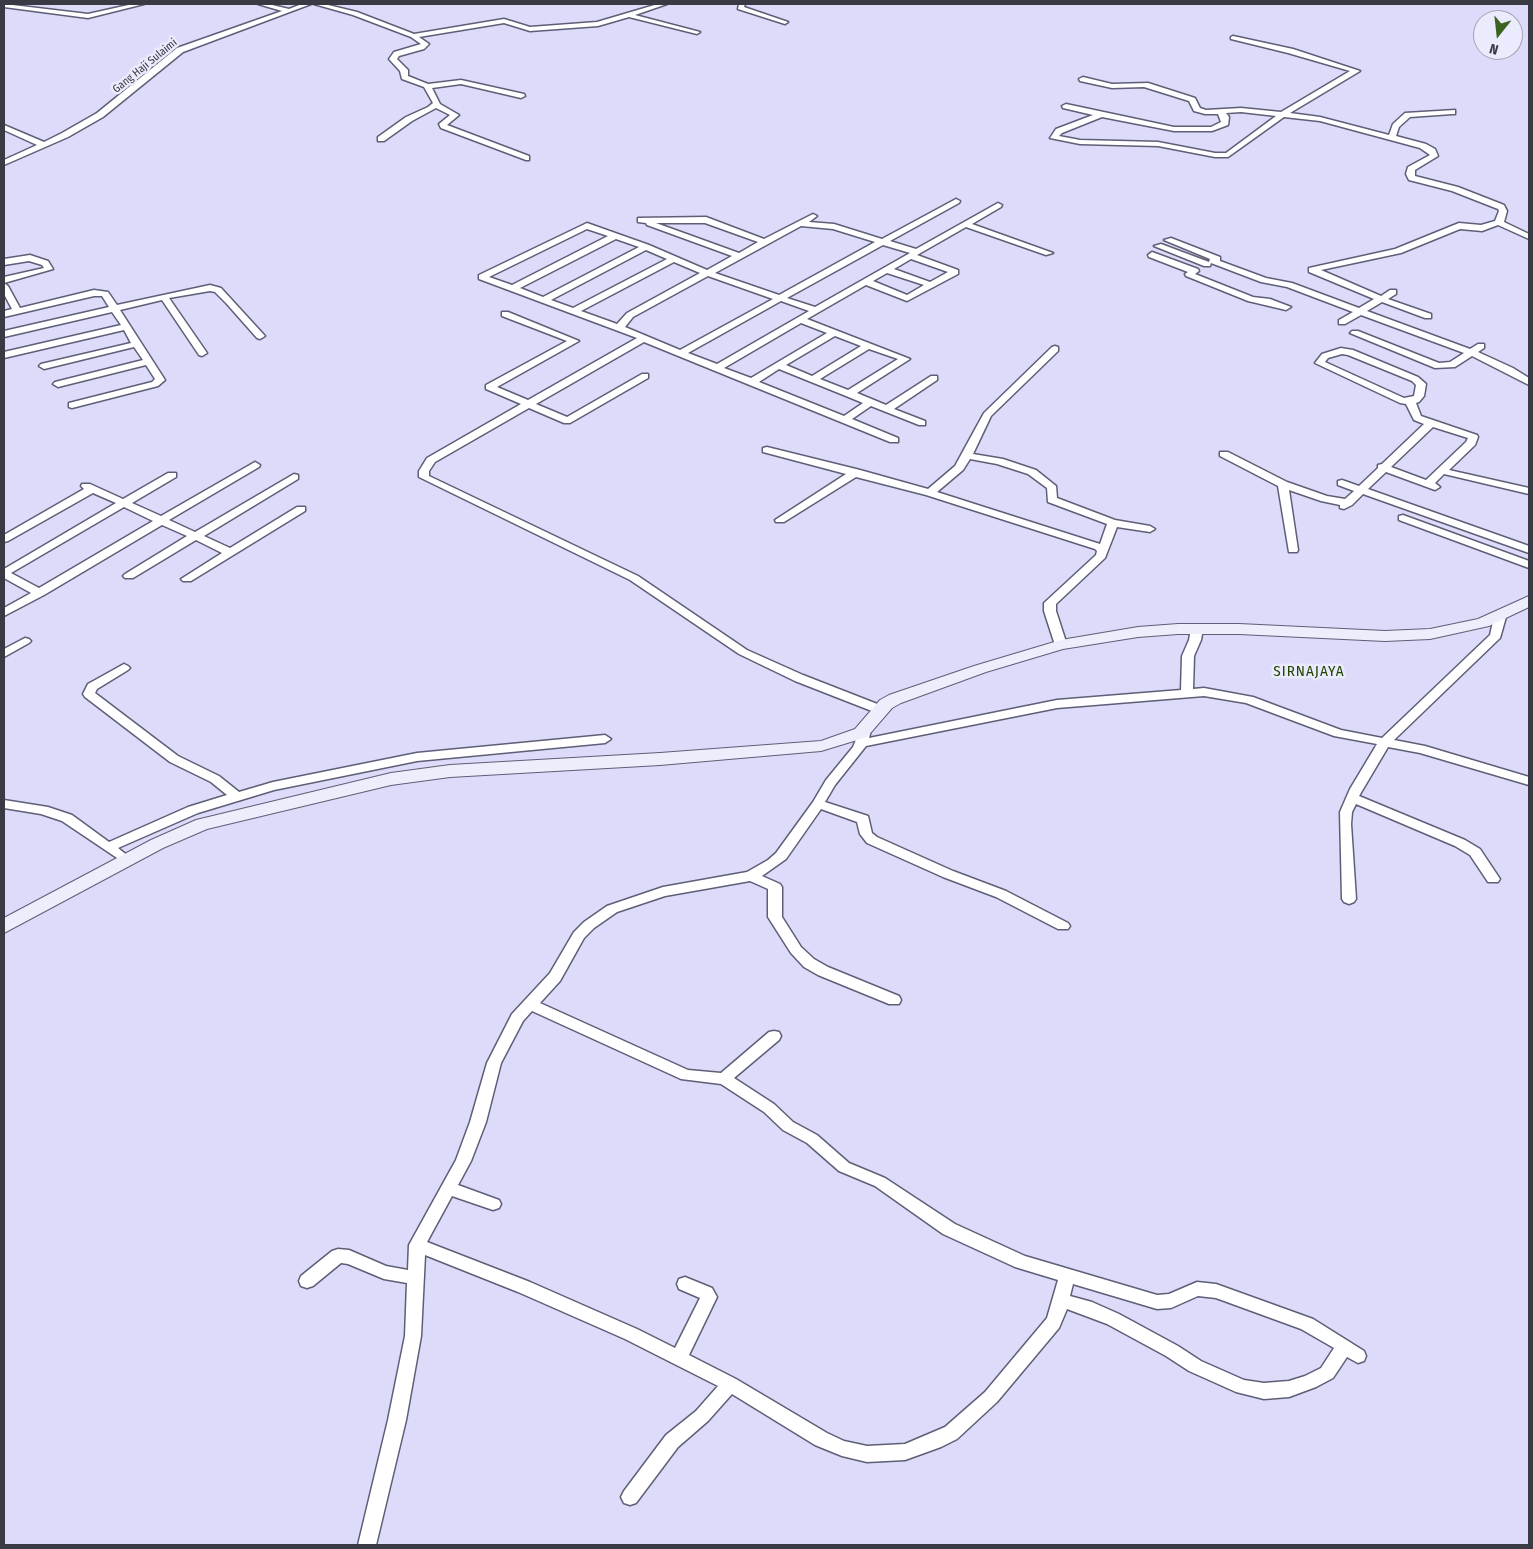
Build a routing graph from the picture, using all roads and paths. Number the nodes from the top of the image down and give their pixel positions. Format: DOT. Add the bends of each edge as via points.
graph roads {
  1 [pos="141,4"];
  2 [pos="261,4"];
  3 [pos="308,4"];
  4 [pos="317,4"];
  5 [pos="664,4"];
  6 [pos="742,4"];
  7 [pos="4,5"];
  8 [pos="290,10"];
  9 [pos="630,15"];
  10 [pos="784,22"];
  11 [pos="697,32"];
  12 [pos="413,36"];
  13 [pos="1233,38"];
  14 [pos="1083,79"];
  15 [pos="428,86"];
  16 [pos="521,96"];
  17 [pos="436,106"];
  18 [pos="1066,106"];
  19 [pos="1221,112"];
  20 [pos="1452,112"];
  21 [pos="1284,114"];
  22 [pos="1101,115"];
  23 [pos="4,127"];
  24 [pos="1391,138"];
  25 [pos="381,139"];
  26 [pos="44,145"];
  27 [pos="526,158"];
  28 [pos="4,163"];
  29 [pos="956,201"];
  30 [pos="998,204"];
  31 [pos="813,216"];
  32 [pos="1499,222"];
  33 [pos="800,223"];
  34 [pos="965,224"];
  35 [pos="615,236"];
  36 [pos="1529,237"];
  37 [pos="1168,240"];
  38 [pos="881,241"];
  39 [pos="765,242"];
  40 [pos="1158,246"];
  41 [pos="646,247"];
  42 [pos="1048,253"];
  43 [pos="914,254"];
  44 [pos="1152,255"];
  45 [pos="740,256"];
  46 [pos="674,259"];
  47 [pos="1214,260"];
  48 [pos="4,262"];
  49 [pos="885,269"];
  50 [pos="707,273"];
  51 [pos="1188,274"];
  52 [pos="4,280"];
  53 [pos="864,281"];
  54 [pos="931,285"];
  55 [pos="4,286"];
  56 [pos="512,289"];
  57 [pos="1298,290"];
  58 [pos="1393,292"];
  59 [pos="164,297"];
  60 [pos="780,299"];
  61 [pos="1381,299"];
  62 [pos="544,300"];
  63 [pos="1273,303"];
  64 [pos="1286,307"];
  65 [pos="113,309"];
  66 [pos="17,311"];
  67 [pos="573,311"];
  68 [pos="817,311"];
  69 [pos="1360,311"];
  70 [pos="4,314"];
  71 [pos="505,314"];
  72 [pos="1428,316"];
  73 [pos="802,320"];
  74 [pos="1342,322"];
  75 [pos="126,327"];
  76 [pos="620,328"];
  77 [pos="833,333"];
  78 [pos="1355,333"];
  79 [pos="4,334"];
  80 [pos="260,336"];
  81 [pos="644,338"];
  82 [pos="137,344"];
  83 [pos="867,346"];
  84 [pos="1480,346"];
  85 [pos="1056,350"];
  86 [pos="1470,352"];
  87 [pos="202,353"];
  88 [pos="681,354"];
  89 [pos="4,355"];
  90 [pos="148,362"];
  91 [pos="1433,365"];
  92 [pos="44,366"];
  93 [pos="779,366"];
  94 [pos="717,368"];
  95 [pos="646,376"];
  96 [pos="934,378"];
  97 [pos="814,379"];
  98 [pos="1415,379"];
  99 [pos="752,382"];
  100 [pos="1529,382"];
  101 [pos="58,384"];
  102 [pos="850,394"];
  103 [pos="1410,401"];
  104 [pos="871,402"];
  105 [pos="528,404"];
  106 [pos="72,405"];
  107 [pos="887,409"];
  108 [pos="845,420"];
  109 [pos="922,423"];
  110 [pos="1431,423"];
  111 [pos="894,440"];
  112 [pos="767,450"];
  113 [pos="1224,454"];
  114 [pos="967,456"];
  115 [pos="255,465"];
  116 [pos="1382,467"];
  117 [pos="1442,471"];
  118 [pos="856,472"];
  119 [pos="172,475"];
  120 [pos="294,477"];
  121 [pos="1342,483"];
  122 [pos="1282,484"];
  123 [pos="1361,490"];
  124 [pos="1529,491"];
  125 [pos="930,493"];
  126 [pos="122,503"];
  127 [pos="301,509"];
  128 [pos="1412,509"];
  129 [pos="780,520"];
  130 [pos="161,521"];
  131 [pos="1113,523"];
  132 [pos="1150,529"];
  133 [pos="195,536"];
  134 [pos="4,539"];
  135 [pos="1103,550"];
  136 [pos="1293,550"];
  137 [pos="1529,550"];
  138 [pos="230,552"];
  139 [pos="1529,566"];
  140 [pos="4,573"];
  141 [pos="129,576"];
  142 [pos="187,578"];
  143 [pos="40,593"];
  144 [pos="1529,602"];
  145 [pos="4,613"];
  146 [pos="1500,617"];
  147 [pos="1197,629"];
  148 [pos="25,641"];
  149 [pos="1061,645"];
  150 [pos="4,654"];
  151 [pos="124,668"];
  152 [pos="1186,693"];
  153 [pos="881,710"];
  154 [pos="863,736"];
  155 [pos="605,739"];
  156 [pos="1385,742"];
  157 [pos="493,759"];
  158 [pos="1529,781"];
  159 [pos="296,790"];
  160 [pos="236,796"];
  161 [pos="1352,798"];
  162 [pos="4,804"];
  163 [pos="818,804"];
  164 [pos="149,837"];
  165 [pos="117,853"];
  166 [pos="751,876"];
  167 [pos="1493,879"];
  168 [pos="1349,899"];
  169 [pos="4,926"];
  170 [pos="1063,926"];
  171 [pos="894,1000"];
  172 [pos="529,1004"];
  173 [pos="774,1036"];
  174 [pos="724,1080"];
  175 [pos="449,1188"];
  176 [pos="493,1204"];
  177 [pos="417,1245"];
  178 [pos="1067,1277"];
  179 [pos="414,1278"];
  180 [pos="307,1281"];
  181 [pos="684,1284"];
  182 [pos="1062,1300"];
  183 [pos="679,1357"];
  184 [pos="730,1384"];
  185 [pos="630,1497"];
  186 [pos="367,1545"];
  1 -- 7 [label="street" via="88,16"];
  2 -- 8 [label="street"];
  3 -- 8 [label="street, Gang Haji Sulaimi"];
  4 -- 12 [label="street" via="355,13"];
  5 -- 9 [label="street"];
  6 -- 10 [label="street" via="740,8"];
  8 -- 26 [label="street, Gang Haji Sulaimi" via="180,50 100,115"];
  9 -- 11 [label="street"];
  9 -- 12 [label="street" via="598,24 560,28 530,29 504,21"];
  12 -- 15 [label="street" via="425,46 397,54 393,59 404,70 405,77"];
  13 -- 21 [label="street" via="1356,71"];
  14 -- 19 [label="street" via="1112,86 1145,85 1192,100 1200,110"];
  15 -- 16 [label="street" via="461,82"];
  15 -- 17 [label="street" via="437,100"];
  17 -- 25 [label="street" via="409,119"];
  17 -- 27 [label="street" via="455,115 444,126"];
  18 -- 22 [label="street"];
  19 -- 21 [label="street" via="1241,110"];
  19 -- 22 [label="street" via="1226,120 1222,125 1196,130"];
  20 -- 24 [label="street" via="1408,115 1396,126"];
  21 -- 22 [label="street" via="1236,151 1222,155 1158,144 1054,138 1059,131"];
  21 -- 24 [label="street" via="1320,119"];
  23 -- 26 [label="street"];
  24 -- 32 [label="street" via="1423,146 1434,153 1432,158 1409,171 1412,178 1456,189 1501,207 1503,211"];
  26 -- 28 [label="street, Gang Haji Sulaimi"];
  29 -- 38 [label="street"];
  30 -- 34 [label="street"];
  31 -- 33 [label="street"];
  32 -- 36 [label="street"];
  32 -- 61 [label="street" via="1482,228 1459,226 1398,251 1313,270"];
  33 -- 38 [label="street" via="834,227"];
  33 -- 39 [label="street"];
  34 -- 42 [label="street"];
  34 -- 43 [label="street"];
  35 -- 41 [label="street"];
  35 -- 56 [label="street"];
  35 -- 56 [label="street" via="587,226 482,277"];
  37 -- 47 [label="street"];
  38 -- 43 [label="street"];
  38 -- 60 [label="street"];
  39 -- 45 [label="street"];
  39 -- 45 [label="street" via="706,220 641,220"];
  40 -- 47 [label="street"];
  41 -- 46 [label="street"];
  41 -- 62 [label="street"];
  43 -- 49 [label="street"];
  43 -- 54 [label="street" via="955,272"];
  44 -- 51 [label="street"];
  45 -- 50 [label="street"];
  46 -- 50 [label="street"];
  46 -- 67 [label="street"];
  47 -- 51 [label="street"];
  47 -- 57 [label="street"];
  48 -- 52 [label="street" via="30,258 45,263 49,269"];
  49 -- 53 [label="street"];
  49 -- 54 [label="street"];
  50 -- 60 [label="street"];
  50 -- 76 [label="street" via="630,315"];
  51 -- 63 [label="street" via="1251,299"];
  53 -- 54 [label="street" via="907,298"];
  53 -- 68 [label="street"];
  55 -- 66 [label="street"];
  56 -- 62 [label="street"];
  57 -- 63 [label="street"];
  57 -- 69 [label="street"];
  58 -- 61 [label="street"];
  59 -- 65 [label="street"];
  59 -- 80 [label="street" via="198,289 218,290"];
  59 -- 87 [label="street"];
  60 -- 68 [label="street"];
  60 -- 88 [label="street"];
  61 -- 69 [label="street"];
  61 -- 72 [label="street"];
  62 -- 67 [label="street"];
  63 -- 64 [label="street"];
  65 -- 66 [label="street" via="105,294 98,293"];
  65 -- 75 [label="street"];
  65 -- 79 [label="street"];
  66 -- 70 [label="street"];
  67 -- 76 [label="street"];
  68 -- 73 [label="street"];
  69 -- 74 [label="street"];
  69 -- 86 [label="street"];
  71 -- 105 [label="street" via="574,341 489,388"];
  73 -- 77 [label="street"];
  73 -- 94 [label="street"];
  75 -- 82 [label="street"];
  75 -- 89 [label="street"];
  76 -- 81 [label="street"];
  77 -- 83 [label="street"];
  77 -- 93 [label="street"];
  78 -- 91 [label="street"];
  81 -- 88 [label="street"];
  81 -- 105 [label="street"];
  82 -- 90 [label="street"];
  82 -- 92 [label="street"];
  83 -- 97 [label="street"];
  83 -- 102 [label="street" via="905,359"];
  84 -- 86 [label="street"];
  85 -- 114 [label="street" via="987,415"];
  86 -- 91 [label="street" via="1452,365"];
  86 -- 100 [label="street"];
  88 -- 94 [label="street"];
  90 -- 101 [label="street"];
  90 -- 106 [label="street" via="159,382"];
  91 -- 98 [label="street"];
  93 -- 97 [label="street"];
  93 -- 99 [label="street"];
  94 -- 99 [label="street"];
  95 -- 105 [label="street" via="567,421"];
  96 -- 107 [label="street"];
  97 -- 102 [label="street"];
  98 -- 103 [label="street" via="1422,389 1416,400"];
  98 -- 103 [label="street" via="1350,352 1325,356 1320,362 1392,397"];
  99 -- 108 [label="street"];
  102 -- 104 [label="street"];
  103 -- 110 [label="street" via="1417,418"];
  104 -- 107 [label="street"];
  104 -- 108 [label="street"];
  105 -- 153 [label="street" via="431,460 424,477 634,578 743,652"];
  107 -- 109 [label="street"];
  108 -- 111 [label="street"];
  110 -- 116 [label="street"];
  110 -- 117 [label="street" via="1473,437 1471,443"];
  112 -- 118 [label="street"];
  113 -- 122 [label="street"];
  114 -- 125 [label="street" via="951,476"];
  114 -- 131 [label="street" via="999,461 1032,472 1052,488 1052,500"];
  115 -- 130 [label="street"];
  116 -- 117 [label="street" via="1432,486"];
  116 -- 123 [label="street"];
  117 -- 124 [label="street"];
  118 -- 125 [label="street"];
  118 -- 129 [label="street"];
  119 -- 126 [label="street"];
  120 -- 133 [label="street"];
  121 -- 123 [label="street"];
  122 -- 123 [label="street" via="1346,504"];
  122 -- 136 [label="street"];
  123 -- 128 [label="street"];
  125 -- 135 [label="street" via="1095,544"];
  126 -- 130 [label="street"];
  126 -- 134 [label="street" via="89,488"];
  126 -- 140 [label="street"];
  127 -- 138 [label="street"];
  128 -- 137 [label="street"];
  128 -- 139 [label="street" via="1401,520"];
  130 -- 133 [label="street"];
  130 -- 143 [label="street"];
  131 -- 132 [label="street"];
  131 -- 135 [label="street"];
  133 -- 138 [label="street"];
  133 -- 141 [label="street"];
  135 -- 149 [label="street" via="1101,556 1050,604"];
  138 -- 142 [label="street"];
  140 -- 143 [label="street"];
  143 -- 145 [label="street"];
  144 -- 146 [label="street"];
  146 -- 147 [label="street" via="1466,628 1404,636"];
  146 -- 156 [label="street" via="1496,636"];
  147 -- 149 [label="street" via="1138,632"];
  147 -- 152 [label="street" via="1188,656"];
  148 -- 150 [label="street"];
  149 -- 153 [label="street" via="920,689 889,702"];
  151 -- 160 [label="street" via="92,687 89,694 174,759 215,780"];
  152 -- 154 [label="street" via="1057,704"];
  152 -- 156 [label="street" via="1214,692 1249,700 1338,733"];
  153 -- 154 [label="street"];
  154 -- 157 [label="street" via="805,748"];
  154 -- 163 [label="street"];
  155 -- 157 [label="street"];
  156 -- 158 [label="street" via="1451,757"];
  156 -- 161 [label="street"];
  157 -- 159 [label="street" via="406,776"];
  159 -- 160 [label="street"];
  159 -- 164 [label="street" via="210,821"];
  160 -- 164 [label="street"];
  161 -- 167 [label="street" via="1476,852"];
  161 -- 168 [label="street" via="1345,824"];
  162 -- 165 [label="street" via="43,810 67,818"];
  163 -- 166 [label="street" via="781,856"];
  163 -- 170 [label="street" via="863,819 866,834 872,840 1001,894"];
  164 -- 165 [label="street"];
  165 -- 169 [label="street"];
  166 -- 171 [label="street" via="775,887 775,917 796,950 809,963"];
  166 -- 172 [label="street" via="663,892 612,909 584,930 555,977"];
  172 -- 174 [label="street" via="686,1075"];
  172 -- 175 [label="street" via="517,1018 498,1053 473,1138"];
  173 -- 174 [label="street"];
  174 -- 178 [label="street" via="768,1108 788,1126 812,1139 844,1167 880,1182 949,1229 1021,1262"];
  175 -- 176 [label="street"];
  175 -- 177 [label="street"];
  177 -- 179 [label="street"];
  177 -- 183 [label="street" via="524,1287"];
  178 -- 182 [label="street"];
  178 -- 182 [label="street" via="1157,1302 1171,1301 1198,1289 1216,1290 1307,1324 1351,1352 1328,1373 1289,1389 1264,1391 1242,1388 1195,1366 1142,1333 1086,1306"];
  179 -- 180 [label="street" via="384,1272 349,1256 338,1256"];
  179 -- 186 [label="street" via="413,1336"];
  181 -- 183 [label="street" via="709,1297"];
  182 -- 184 [label="street" via="1053,1323 991,1397 951,1432 905,1452 867,1454 842,1448 821,1439"];
  183 -- 184 [label="street"];
  184 -- 185 [label="street" via="702,1416 672,1441"];
}
